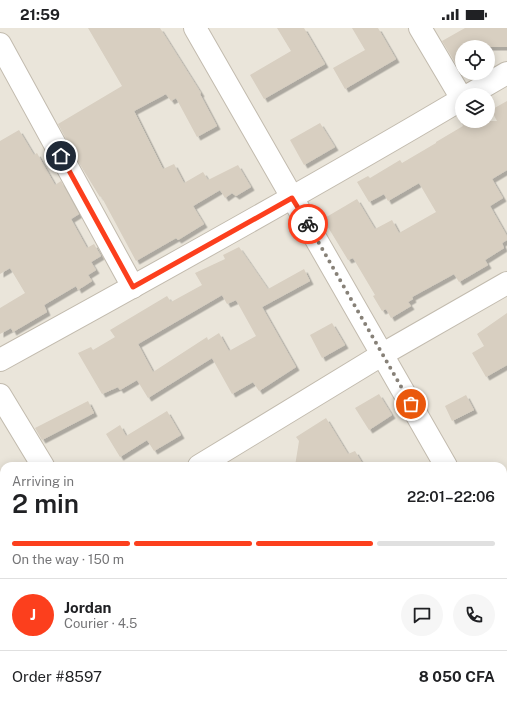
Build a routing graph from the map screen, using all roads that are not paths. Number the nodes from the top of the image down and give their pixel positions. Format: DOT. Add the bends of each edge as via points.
graph roads {
  1 [pos="195,28"];
  2 [pos="420,28"];
  3 [pos="0,44"];
  4 [pos="507,73"];
  5 [pos="455,88"];
  6 [pos="480,88"];
  7 [pos="455,103"];
  8 [pos="292,198"];
  9 [pos="507,283"];
  10 [pos="133,287"];
  11 [pos="383,354"];
  12 [pos="0,360"];
  13 [pos="0,394"];
  14 [pos="41,462"];
  15 [pos="206,462"];
  16 [pos="444,462"];
  1 -- 8 [label="street"];
  2 -- 5 [label="street"];
  3 -- 10 [label="street"];
  4 -- 6 [label="street"];
  7 -- 8 [label="street"];
  8 -- 10 [label="street"];
  8 -- 11 [label="street"];
  9 -- 11 [label="street"];
  10 -- 12 [label="street"];
  11 -- 15 [label="street"];
  11 -- 16 [label="street"];
  13 -- 14 [label="street"];
}
